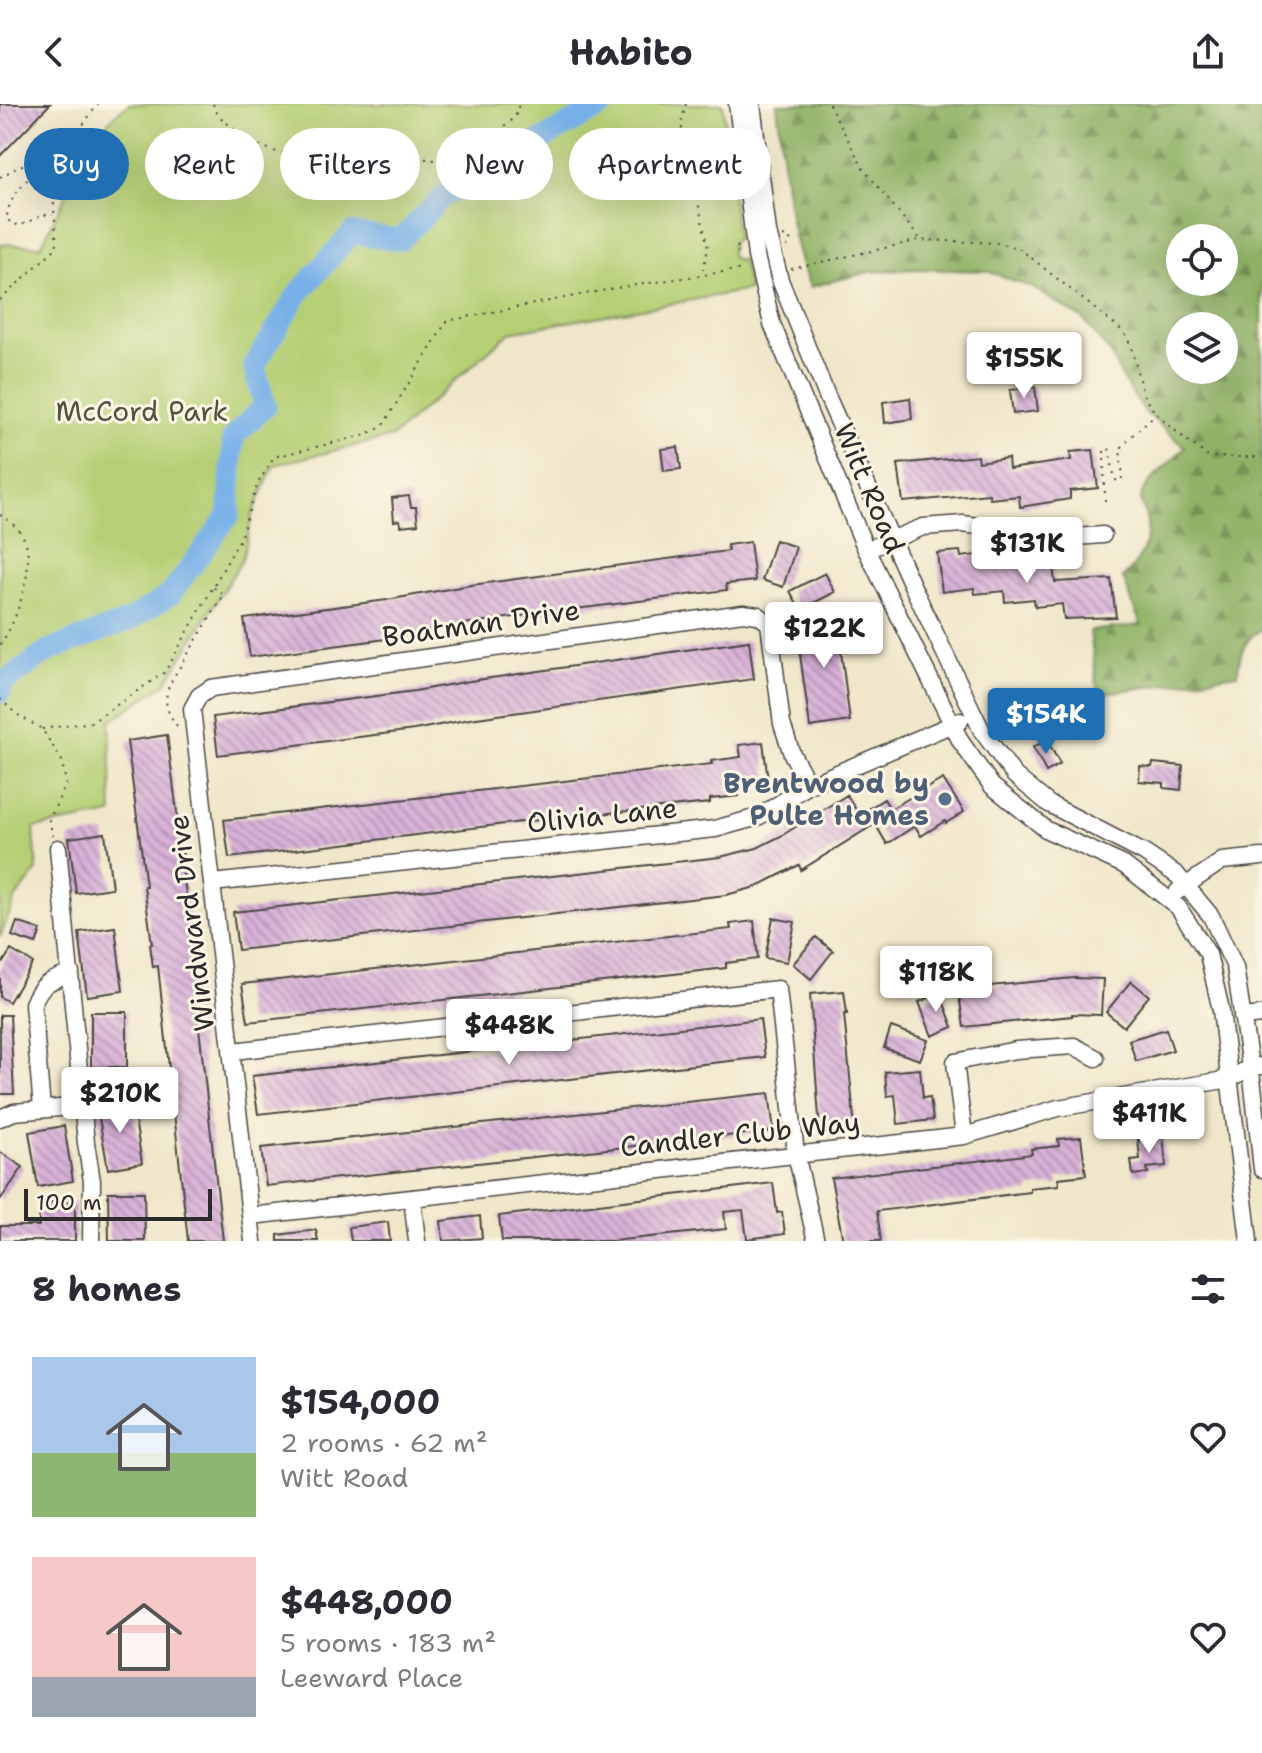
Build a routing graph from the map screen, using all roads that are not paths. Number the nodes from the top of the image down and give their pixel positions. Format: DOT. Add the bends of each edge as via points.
graph roads {
  1 [pos="737,104"];
  2 [pos="752,104"];
  3 [pos="746,128"];
  4 [pos="749,128"];
  5 [pos="752,200"];
  6 [pos="762,200"];
  7 [pos="1103,535"];
  8 [pos="891,538"];
  9 [pos="866,550"];
  10 [pos="199,696"];
  11 [pos="974,714"];
  12 [pos="953,725"];
  13 [pos="809,785"];
  14 [pos="1103,832"];
  15 [pos="58,848"];
  16 [pos="1093,851"];
  17 [pos="1262,857"];
  18 [pos="212,883"];
  19 [pos="1184,885"];
  20 [pos="1168,900"];
  21 [pos="71,973"];
  22 [pos="1262,1015"];
  23 [pos="1242,1017"];
  24 [pos="233,1051"];
  25 [pos="1096,1058"];
  26 [pos="1256,1066"];
  27 [pos="1230,1079"];
  28 [pos="1258,1086"];
  29 [pos="82,1106"];
  30 [pos="42,1109"];
  31 [pos="0,1118"];
  32 [pos="964,1136"];
  33 [pos="796,1154"];
  34 [pos="1262,1169"];
  35 [pos="412,1198"];
  36 [pos="251,1216"];
  37 [pos="91,1241"];
  38 [pos="253,1241"];
  39 [pos="417,1241"];
  40 [pos="816,1241"];
  41 [pos="1249,1241"];
  1 -- 3 [label="street, Witt Road"];
  2 -- 4 [label="street, Witt Road"];
  5 -- 9 [label="street, Witt Road" via="756,256 772,324"];
  6 -- 8 [label="street, Witt Road" via="780,280"];
  7 -- 8 [label="street" via="1061,538 963,524 923,527"];
  8 -- 9 [label="street"];
  8 -- 11 [label="street, Witt Road"];
  9 -- 12 [label="street, Witt Road"];
  10 -- 13 [label="street, Boatman Drive" via="211,688 758,615 769,623 782,724"];
  10 -- 18 [label="street, Windward Drive" via="192,709"];
  11 -- 12 [label="street, Olivia Lane"];
  11 -- 14 [label="street, Witt Road" via="1014,775 1049,804"];
  12 -- 13 [label="street, Olivia Lane"];
  12 -- 16 [label="street, Witt Road" via="992,786 1047,830"];
  13 -- 18 [label="street, Olivia Lane" via="758,817 715,829"];
  14 -- 16 [label="street"];
  14 -- 19 [label="street, Witt Road" via="1144,853"];
  15 -- 21 [label="street"];
  16 -- 20 [label="street, Witt Road" via="1124,865"];
  17 -- 19 [label="street" via="1222,861"];
  18 -- 24 [label="street, Windward Drive"];
  19 -- 20 [label="street"];
  19 -- 23 [label="street, Witt Road" via="1211,916 1235,967"];
  20 -- 27 [label="street, Witt Road" via="1208,954"];
  21 -- 29 [label="street"];
  21 -- 30 [label="street" via="38,990 33,1004"];
  22 -- 23 [label="street"];
  23 -- 26 [label="street, Witt Road"];
  24 -- 33 [label="street" via="778,989"];
  24 -- 36 [label="street, Windward Drive"];
  25 -- 32 [label="street" via="1074,1046 955,1062"];
  26 -- 27 [label="street"];
  26 -- 28 [label="street, Witt Road"];
  27 -- 28 [label="street"];
  27 -- 32 [label="street, Candler Club Way" via="1058,1108"];
  27 -- 41 [label="street, Witt Road"];
  28 -- 34 [label="street, Witt Road"];
  29 -- 30 [label="street"];
  29 -- 37 [label="street" via="92,1181"];
  30 -- 31 [label="street"];
  32 -- 33 [label="street, Candler Club Way"];
  33 -- 35 [label="street, Candler Club Way"];
  33 -- 40 [label="street"];
  35 -- 36 [label="street, Candler Club Way"];
  35 -- 39 [label="street"];
  36 -- 38 [label="street, Windward Drive"];
}
